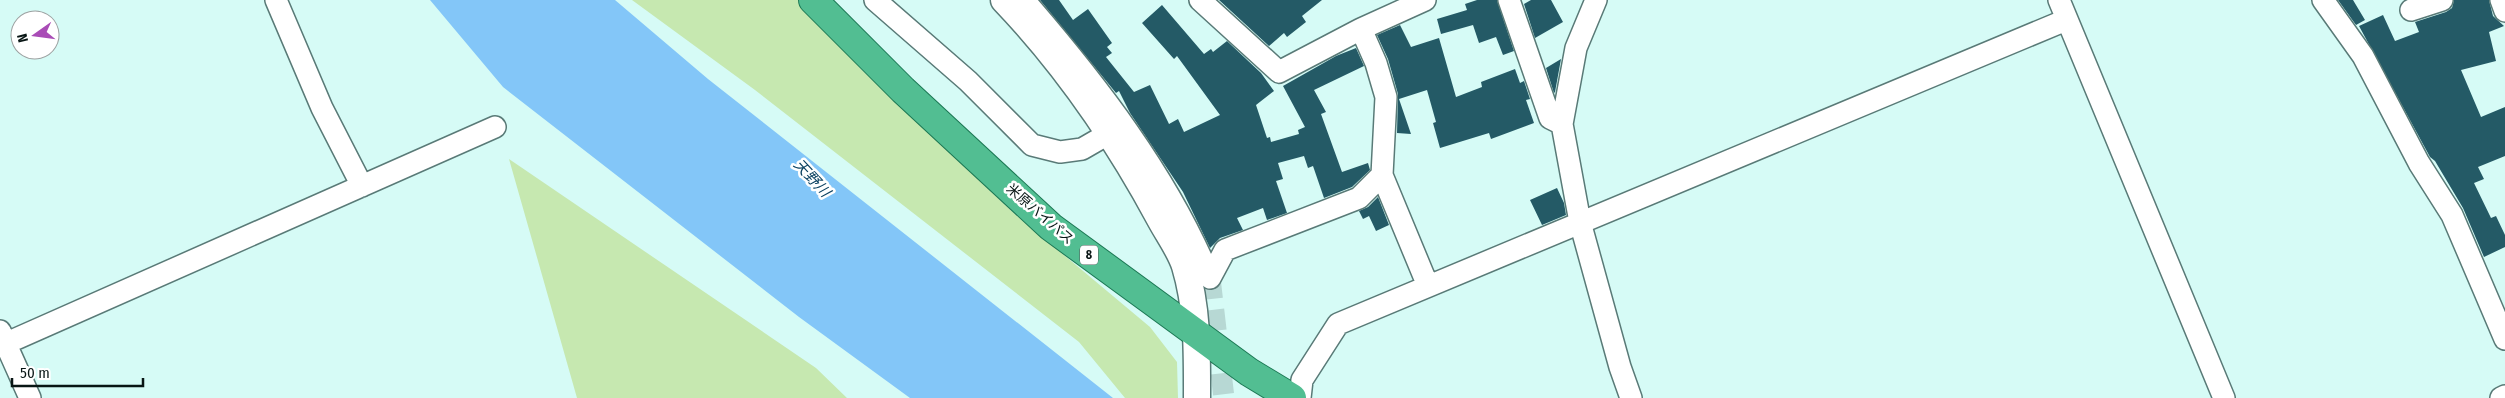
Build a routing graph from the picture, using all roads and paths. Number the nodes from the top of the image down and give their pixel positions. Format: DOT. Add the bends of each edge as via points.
graph roads {
  1 [pos="276,0"];
  2 [pos="813,0"];
  3 [pos="875,0"];
  4 [pos="1004,0"];
  5 [pos="1024,0"];
  6 [pos="1200,0"];
  7 [pos="1426,0"];
  8 [pos="1509,0"];
  9 [pos="1596,0"];
  10 [pos="2323,0"];
  11 [pos="2442,0"];
  12 [pos="2501,0"];
  13 [pos="2062,10"];
  14 [pos="2410,10"];
  15 [pos="2505,11"];
  16 [pos="1361,29"];
  17 [pos="1562,124"];
  18 [pos="495,127"];
  19 [pos="1108,134"];
  20 [pos="1382,175"];
  21 [pos="362,186"];
  22 [pos="1580,222"];
  23 [pos="1428,286"];
  24 [pos="1196,333"];
  25 [pos="2505,338"];
  26 [pos="2,340"];
  27 [pos="2505,396"];
  28 [pos="30,398"];
  29 [pos="1196,398"];
  30 [pos="1292,398"];
  31 [pos="1300,398"];
  32 [pos="1631,398"];
  33 [pos="2224,398"];
  34 [pos="2501,398"];
  1 -- 21 [label="street" via="322,108"];
  2 -- 24 [label="highway, 米原バイパス / 8" via="903,90 1051,227"];
  3 -- 19 [label="street" via="968,81 1032,145 1060,152 1082,150"];
  4 -- 19 [label="street" via="1036,34"];
  5 -- 20 [label="street" via="1144,153 1195,242 1210,278 1225,250 1359,198"];
  6 -- 16 [label="street" via="1279,72"];
  7 -- 16 [label="street"];
  8 -- 17 [label="street" via="1550,118"];
  9 -- 17 [label="street" via="1576,48"];
  10 -- 25 [label="street" via="2363,56 2419,163 2452,215"];
  11 -- 14 [label="street"];
  12 -- 15 [label="street"];
  13 -- 22 [label="street"];
  13 -- 33 [label="street"];
  16 -- 20 [label="street" via="1386,96"];
  17 -- 22 [label="street"];
  18 -- 21 [label="street"];
  19 -- 24 [label="street" via="1184,265"];
  20 -- 23 [label="street"];
  21 -- 26 [label="street"];
  22 -- 23 [label="street"];
  22 -- 32 [label="street"];
  23 -- 31 [label="street" via="1338,324 1302,380"];
  24 -- 29 [label="street"];
  24 -- 30 [label="highway, 米原バイパス / 8" via="1249,372"];
  26 -- 28 [label="street"];
  27 -- 34 [label="street"];
}
